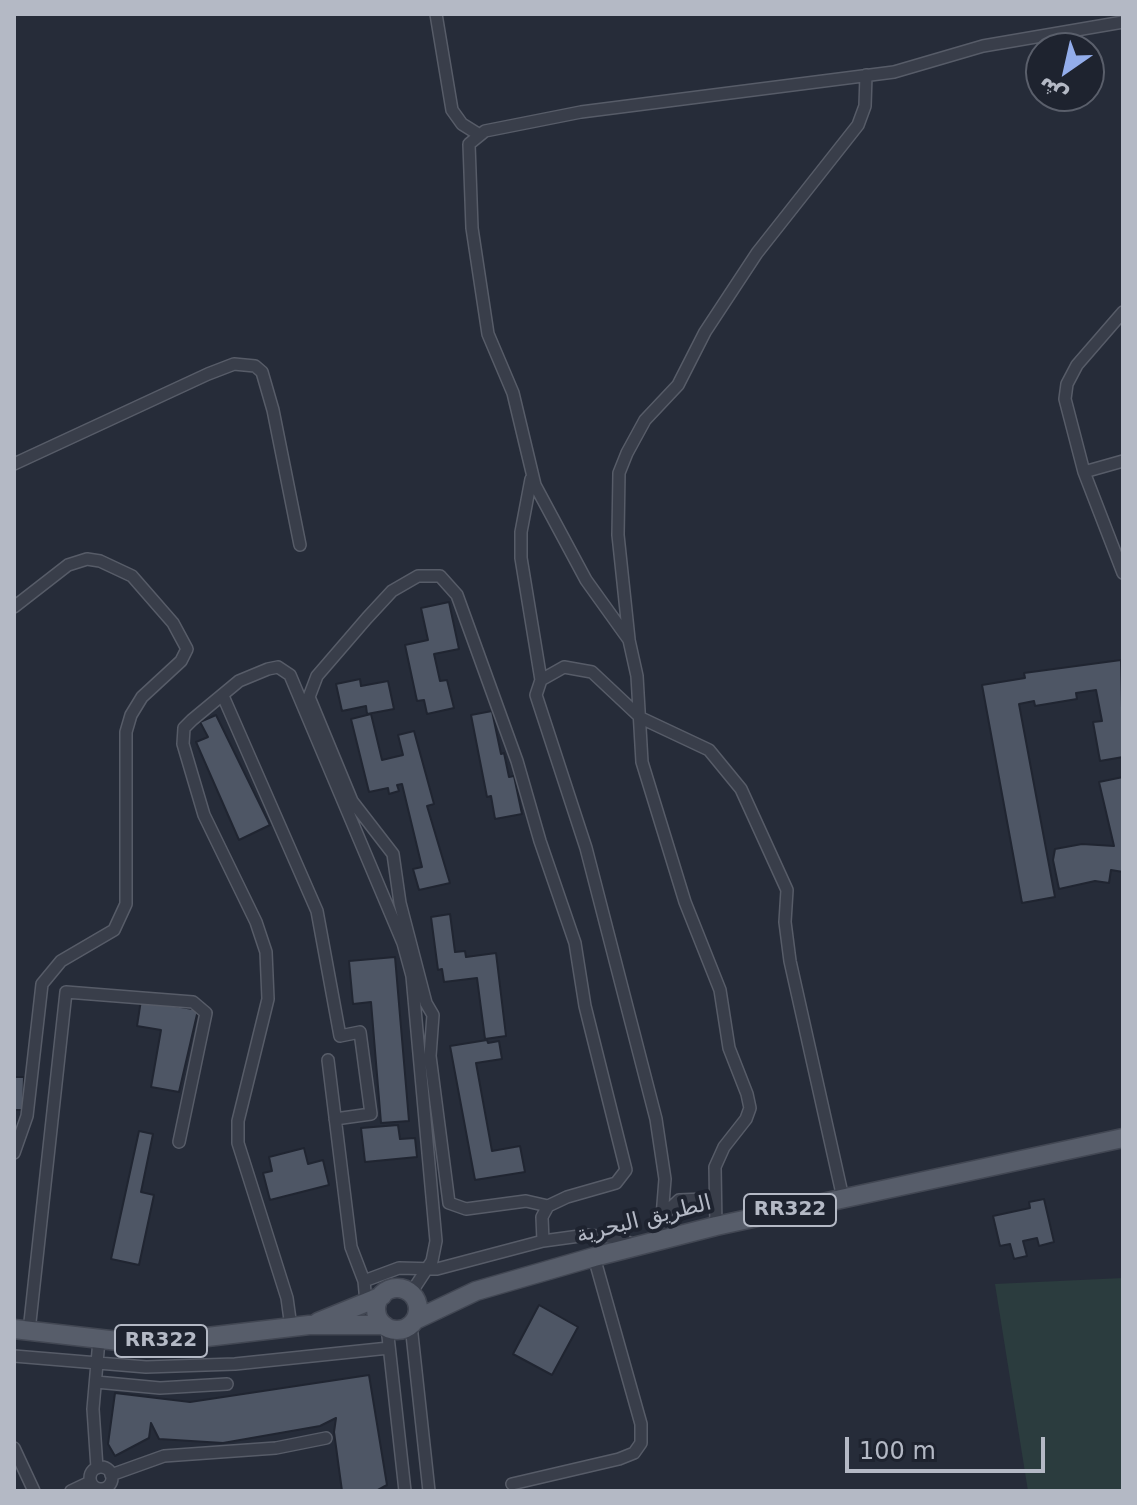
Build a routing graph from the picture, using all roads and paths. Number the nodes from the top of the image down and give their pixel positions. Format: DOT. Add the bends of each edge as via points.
graph roads {
  1 [pos="436,14"];
  2 [pos="1123,22"];
  3 [pos="866,75"];
  4 [pos="478,134"];
  5 [pos="1123,312"];
  6 [pos="1123,461"];
  7 [pos="14,464"];
  8 [pos="1084,472"];
  9 [pos="532,475"];
  10 [pos="300,545"];
  11 [pos="1123,573"];
  12 [pos="14,607"];
  13 [pos="629,640"];
  14 [pos="541,680"];
  15 [pos="223,696"];
  16 [pos="641,718"];
  17 [pos="328,1060"];
  18 [pos="335,1119"];
  19 [pos="1123,1138"];
  20 [pos="179,1142"];
  21 [pos="14,1153"];
  22 [pos="843,1198"];
  23 [pos="714,1203"];
  24 [pos="548,1206"];
  25 [pos="663,1215"];
  26 [pos="716,1226"];
  27 [pos="543,1241"];
  28 [pos="660,1242"];
  29 [pos="638,1247"];
  30 [pos="594,1257"];
  31 [pos="426,1270"];
  32 [pos="364,1281"];
  33 [pos="411,1294"];
  34 [pos="460,1296"];
  35 [pos="374,1299"];
  36 [pos="413,1322"];
  37 [pos="300,1326"];
  38 [pos="386,1326"];
  39 [pos="22,1330"];
  40 [pos="99,1340"];
  41 [pos="389,1348"];
  42 [pos="14,1356"];
  43 [pos="98,1364"];
  44 [pos="96,1382"];
  45 [pos="227,1384"];
  46 [pos="326,1438"];
  47 [pos="14,1448"];
  48 [pos="97,1468"];
  49 [pos="111,1475"];
  50 [pos="90,1482"];
  51 [pos="512,1484"];
  52 [pos="105,1490"];
  53 [pos="34,1491"];
  54 [pos="71,1491"];
  55 [pos="405,1491"];
  56 [pos="429,1491"];
  1 -- 4 [label="street" via="452,110"];
  2 -- 3 [label="street" via="983,46"];
  3 -- 4 [label="street" via="581,112"];
  3 -- 13 [label="street" via="863,117 729,294 678,385 645,420 623,462 618,535"];
  4 -- 9 [label="street" via="469,144 469,157 484,316 513,393"];
  5 -- 8 [label="street" via="1067,384 1065,399"];
  6 -- 8 [label="street"];
  7 -- 10 [label="street" via="208,374 234,364 255,366 262,372 273,410"];
  8 -- 11 [label="street"];
  9 -- 13 [label="street" via="560,535"];
  9 -- 14 [label="street" via="521,558"];
  12 -- 21 [label="street" via="68,565 100,561 132,576 173,623 187,649 131,715 126,732 126,904 114,930 61,961 42,984 27,1116"];
  13 -- 16 [label="street"];
  14 -- 16 [label="street" via="564,667 586,669"];
  14 -- 25 [label="street" via="536,695 590,861 656,1119 664,1166"];
  15 -- 18 [label="street" via="317,911 340,1036 360,1032 371,1114"];
  15 -- 31 [label="street" via="256,672 278,667 290,675 403,943 412,976 434,1199 436,1241"];
  15 -- 37 [label="street" via="184,728 183,744 204,815 266,952 268,999 238,1121 238,1143"];
  16 -- 22 [label="street" via="694,741 722,762 741,789 784,884 790,961"];
  16 -- 23 [label="street" via="644,771 692,923 720,990 729,1048 750,1108 717,1158"];
  17 -- 18 [label="street"];
  18 -- 32 [label="street" via="351,1247"];
  19 -- 22 [label="main road, الطريق البحرية / RR322"];
  20 -- 39 [label="street" via="206,1013 193,1002 66,992"];
  22 -- 26 [label="main road, الطريق البحرية / RR322"];
  23 -- 25 [label="street" via="679,1200"];
  23 -- 26 [label="street"];
  24 -- 24 [label="street" via="616,1183 626,1170 585,1006 575,943 517,761 457,595 440,576 418,576 392,591 367,618 317,676 309,697 352,801 393,854 400,903 433,1015 430,1056 449,1203 466,1209 526,1201"];
  24 -- 27 [label="street" via="542,1217"];
  25 -- 28 [label="street"];
  26 -- 28 [label="main road, الطريق البحرية / RR322"];
  27 -- 29 [label="street" via="605,1235"];
  27 -- 31 [label="street"];
  28 -- 29 [label="main road, الطريق البحرية / RR322"];
  29 -- 30 [label="main road, الطريق البحرية / RR322"];
  30 -- 34 [label="main road, الطريق البحرية / RR322"];
  30 -- 51 [label="street" via="632,1389 641,1443 619,1459"];
  31 -- 32 [label="street" via="399,1268"];
  31 -- 33 [label="street"];
  32 -- 35 [label="street"];
  33 -- 34 [label="main road, الطريق البحرية / RR322"];
  33 -- 35 [label="main road, RR322" via="397,1289"];
  33 -- 36 [label="main road" via="418,1306"];
  34 -- 36 [label="main road, الطريق البحرية / RR322"];
  35 -- 37 [label="main road, RR322"];
  35 -- 38 [label="main road"];
  36 -- 38 [label="main road, RR322" via="397,1330"];
  36 -- 56 [label="street"];
  37 -- 38 [label="main road, RR322"];
  37 -- 40 [label="main road, RR322" via="178,1340"];
  38 -- 41 [label="street"];
  39 -- 40 [label="main road, RR322"];
  40 -- 43 [label="street"];
  41 -- 43 [label="street" via="235,1364"];
  41 -- 55 [label="street"];
  42 -- 43 [label="street"];
  43 -- 44 [label="street"];
  44 -- 45 [label="street" via="160,1388"];
  44 -- 48 [label="street"];
  46 -- 49 [label="street" via="265,1449 164,1456"];
  47 -- 53 [label="street"];
  48 -- 49 [label="street" via="106,1468"];
  48 -- 50 [label="street"];
  49 -- 52 [label="street"];
  50 -- 52 [label="street"];
  50 -- 54 [label="street"];
}
